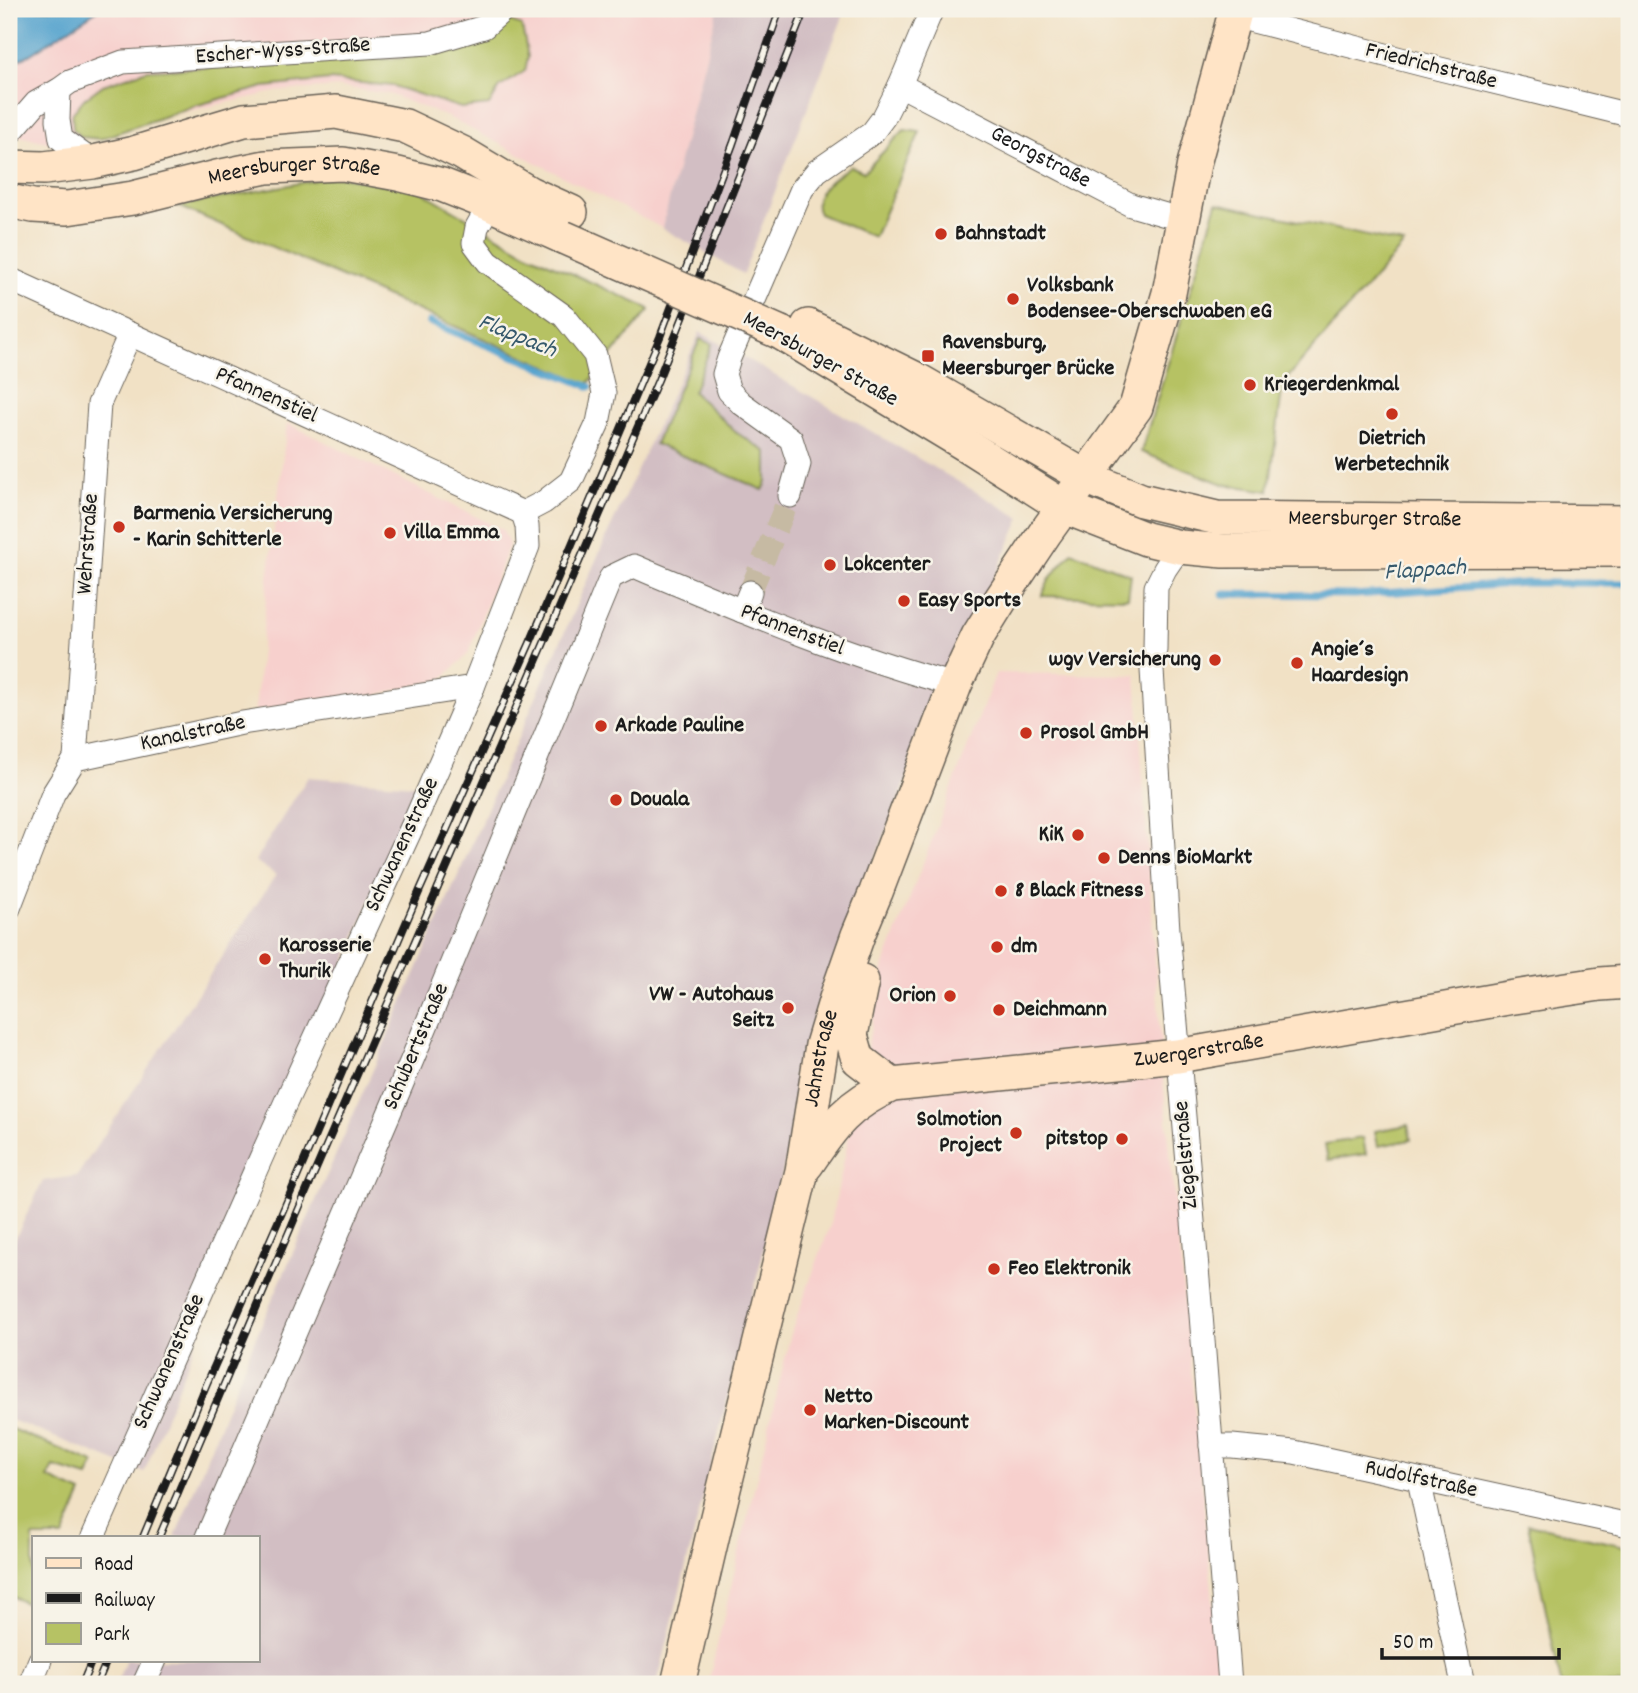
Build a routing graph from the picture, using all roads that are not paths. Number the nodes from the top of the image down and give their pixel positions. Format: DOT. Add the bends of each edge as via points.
graph roads {
  1 [pos="503,9"];
  2 [pos="932,9"];
  3 [pos="1235,12"];
  4 [pos="900,85"];
  5 [pos="59,90"];
  6 [pos="1629,116"];
  7 [pos="9,134"];
  8 [pos="93,162"];
  9 [pos="9,167"];
  10 [pos="9,201"];
  11 [pos="490,204"];
  12 [pos="1183,219"];
  13 [pos="567,225"];
  14 [pos="9,279"];
  15 [pos="786,325"];
  16 [pos="130,334"];
  17 [pos="1086,477"];
  18 [pos="790,496"];
  19 [pos="1064,507"];
  20 [pos="523,513"];
  21 [pos="1629,522"];
  22 [pos="1180,547"];
  23 [pos="1629,550"];
  24 [pos="634,566"];
  25 [pos="955,685"];
  26 [pos="473,687"];
  27 [pos="75,760"];
  28 [pos="876,892"];
  29 [pos="9,908"];
  30 [pos="1629,982"];
  31 [pos="1178,1056"];
  32 [pos="892,1084"];
  33 [pos="802,1171"];
  34 [pos="1211,1446"];
  35 [pos="1419,1480"];
  36 [pos="1629,1525"];
  37 [pos="93,1536"];
  38 [pos="207,1536"];
  39 [pos="39,1662"];
  40 [pos="154,1662"];
  41 [pos="30,1684"];
  42 [pos="144,1684"];
  43 [pos="678,1684"];
  44 [pos="1230,1684"];
  45 [pos="1463,1684"];
  1 -- 5 [label="street, Escher-Wyss-Straße" via="484,27 430,43 123,62"];
  2 -- 4 [label="street"];
  3 -- 6 [label="street, Friedrichstraße"];
  3 -- 12 [label="main road"];
  4 -- 12 [label="street, Georgstraße" via="1131,205"];
  4 -- 18 [label="street" via="873,133 817,171 802,189 724,374 729,391 741,403 791,439 799,464"];
  5 -- 7 [label="street, Escher-Wyss-Straße" via="36,103"];
  5 -- 8 [label="street" via="61,139"];
  8 -- 9 [label="main road, Meersburger Straße"];
  8 -- 13 [label="main road, Meersburger Straße" via="244,120 336,112 405,126 462,153 529,193"];
  10 -- 11 [label="main road, Meersburger Straße" via="67,208 133,198 266,167 343,164 442,185"];
  11 -- 13 [label="main road, Meersburger Straße"];
  11 -- 20 [label="street" via="474,243 488,262 564,316 595,355 604,393 598,423 571,481"];
  12 -- 17 [label="main road" via="1169,293 1136,407"];
  13 -- 15 [label="main road, Meersburger Straße, bridge"];
  14 -- 16 [label="street, Pfannenstiel"];
  15 -- 17 [label="main road, Meersburger Straße" via="916,379"];
  15 -- 19 [label="main road, Meersburger Straße"];
  16 -- 20 [label="street, Pfannenstiel"];
  16 -- 27 [label="street, Wehrstraße" via="99,404"];
  17 -- 19 [label="main road, Jahnstraße"];
  17 -- 21 [label="main road, Meersburger Straße" via="1141,500 1217,518"];
  19 -- 22 [label="main road, Meersburger Straße" via="1146,539"];
  19 -- 25 [label="main road, Jahnstraße" via="978,636"];
  20 -- 26 [label="street, Schwanenstraße" via="528,546"];
  22 -- 23 [label="main road, Meersburger Straße" via="1223,551"];
  22 -- 31 [label="street, Ziegelstraße" via="1156,587 1152,670"];
  24 -- 25 [label="street, Pfannenstiel" via="746,601 861,657"];
  24 -- 38 [label="street, Schubertstraße" via="611,577 418,1048"];
  25 -- 28 [label="main road, Jahnstraße"];
  26 -- 27 [label="street, Kanalstraße" via="242,723"];
  26 -- 37 [label="street, Schwanenstraße"];
  27 -- 29 [label="street" via="53,794"];
  28 -- 32 [label="main road" via="874,939 851,1035 858,1059"];
  28 -- 33 [label="main road, Jahnstraße" via="822,1045"];
  30 -- 31 [label="main road, Zwergerstraße" via="1508,998"];
  31 -- 32 [label="main road, Zwergerstraße"];
  31 -- 34 [label="street, Ziegelstraße"];
  32 -- 33 [label="main road, Zwergerstraße" via="849,1110"];
  33 -- 43 [label="main road, Jahnstraße"];
  34 -- 35 [label="street, Rudolfstraße" via="1294,1452"];
  34 -- 44 [label="street, Ziegelstraße"];
  35 -- 36 [label="street, Rudolfstraße"];
  35 -- 45 [label="street"];
  39 -- 41 [label="street"];
  40 -- 42 [label="street"];
}
